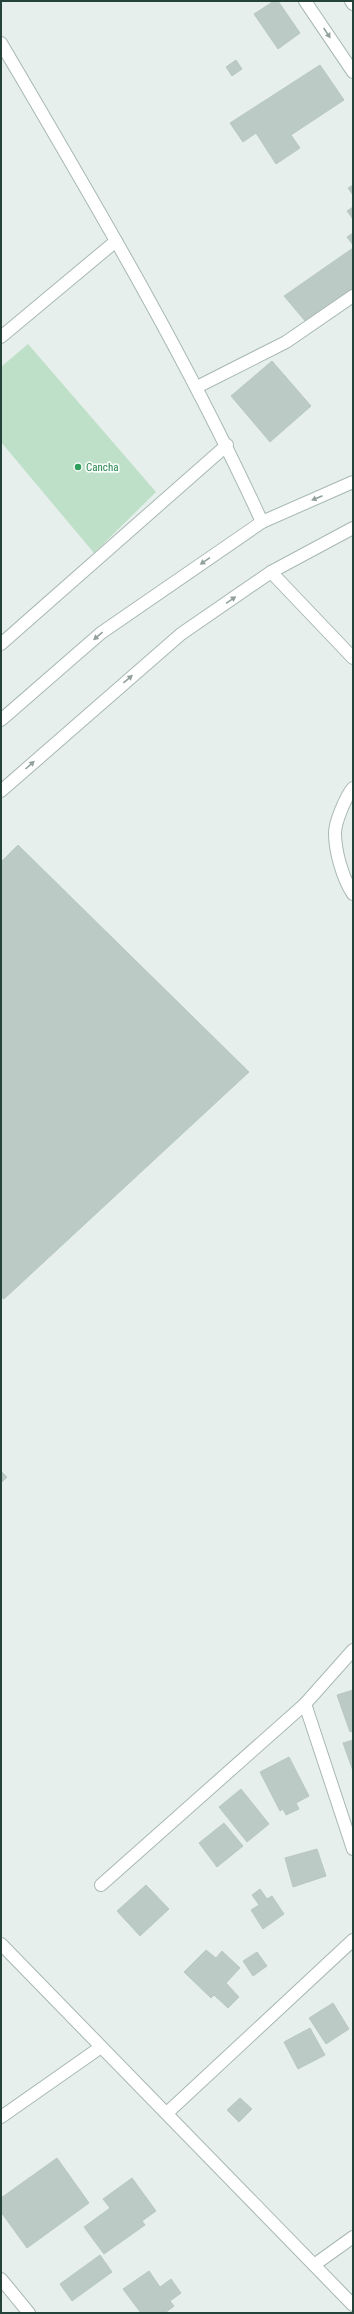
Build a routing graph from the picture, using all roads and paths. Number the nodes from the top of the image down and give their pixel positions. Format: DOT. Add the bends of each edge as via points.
graph roads {
  1 [pos="305,1"];
  2 [pos="351,1"];
  3 [pos="353,4"];
  4 [pos="1,43"];
  5 [pos="353,72"];
  6 [pos="116,241"];
  7 [pos="353,296"];
  8 [pos="1,337"];
  9 [pos="197,387"];
  10 [pos="227,445"];
  11 [pos="353,482"];
  12 [pos="262,522"];
  13 [pos="353,528"];
  14 [pos="271,572"];
  15 [pos="1,644"];
  16 [pos="353,658"];
  17 [pos="1,720"];
  18 [pos="353,788"];
  19 [pos="1,791"];
  20 [pos="353,894"];
  21 [pos="353,1650"];
  22 [pos="304,1704"];
  23 [pos="353,1849"];
  24 [pos="101,1885"];
  25 [pos="353,1940"];
  26 [pos="1,1944"];
  27 [pos="101,2047"];
  28 [pos="168,2113"];
  29 [pos="1,2117"];
  30 [pos="353,2237"];
  31 [pos="314,2265"];
  32 [pos="1,2279"];
  33 [pos="353,2305"];
  34 [pos="29,2313"];
  1 -- 5 [label="street, one-way"];
  2 -- 3 [label="street"];
  4 -- 6 [label="street"];
  6 -- 8 [label="street"];
  6 -- 9 [label="street"];
  7 -- 9 [label="street" via="286,342"];
  9 -- 10 [label="street"];
  10 -- 12 [label="street"];
  10 -- 15 [label="street"];
  11 -- 12 [label="street, one-way"];
  12 -- 17 [label="street, one-way" via="101,633"];
  13 -- 14 [label="street"];
  14 -- 16 [label="street"];
  19 -- 14 [label="street, one-way" via="181,634"];
  18 -- 20 [label="street" via="347,795 335,833 344,879"];
  21 -- 22 [label="street"];
  22 -- 23 [label="street"];
  22 -- 24 [label="street"];
  25 -- 28 [label="street"];
  26 -- 27 [label="street"];
  27 -- 28 [label="street"];
  27 -- 29 [label="street"];
  28 -- 31 [label="street"];
  30 -- 31 [label="street"];
  31 -- 33 [label="street"];
  32 -- 34 [label="street"];
}
